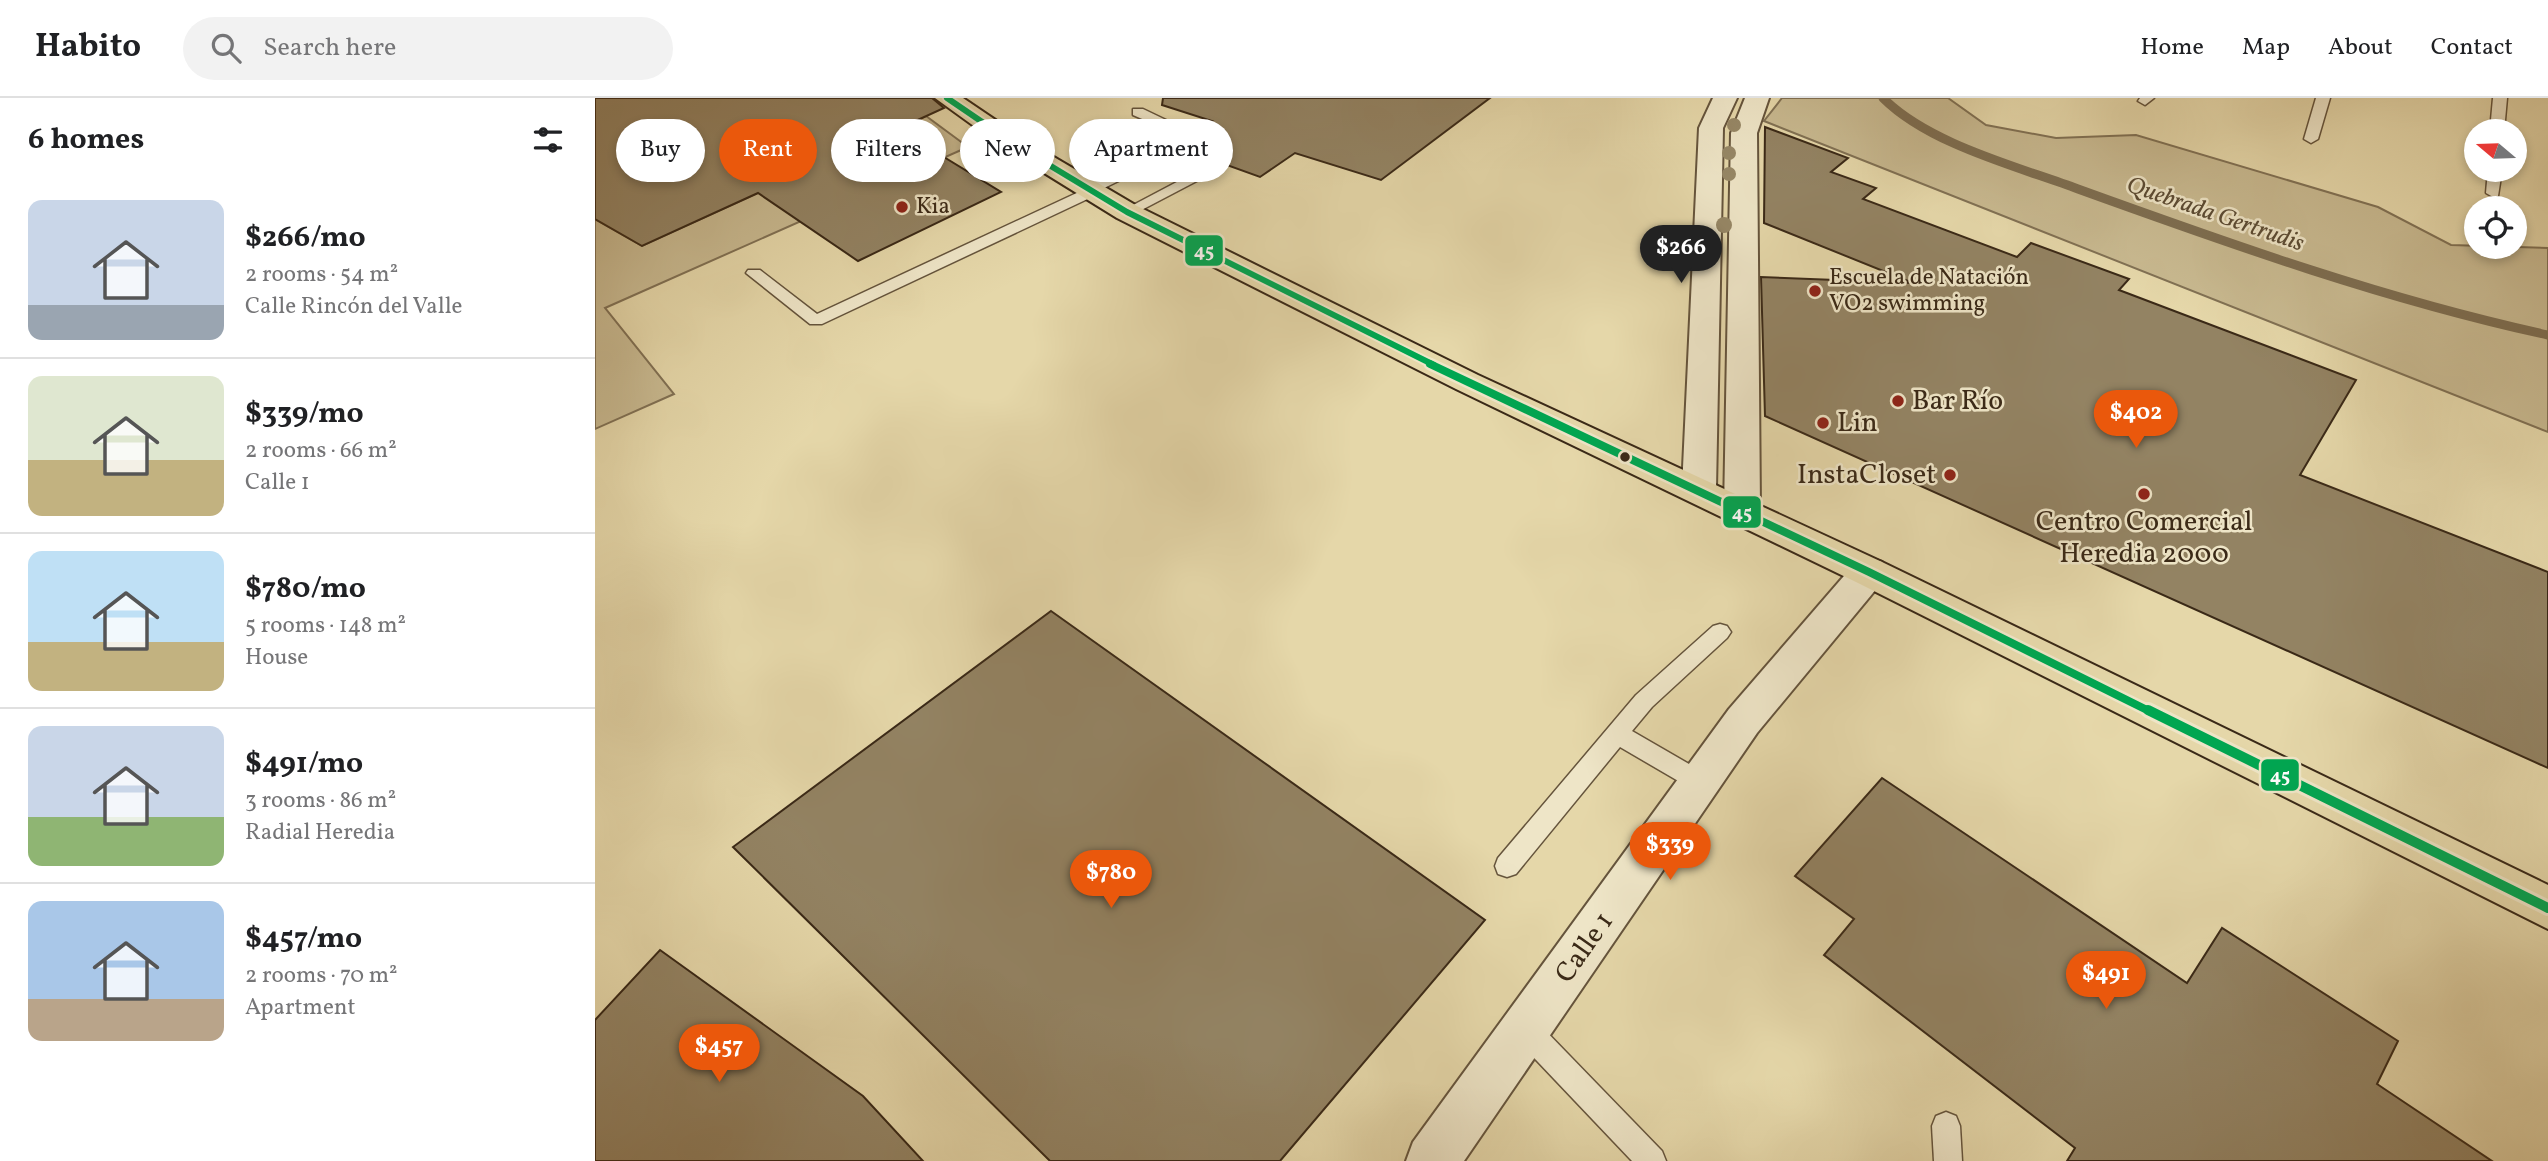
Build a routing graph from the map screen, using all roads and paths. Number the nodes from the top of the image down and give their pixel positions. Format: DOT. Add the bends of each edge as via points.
graph roads {
  1 [pos="947,98"];
  2 [pos="1724,98"];
  3 [pos="1757,98"];
  4 [pos="2323,98"];
  5 [pos="2500,98"];
  6 [pos="1138,112"];
  7 [pos="2498,119"];
  8 [pos="2311,139"];
  9 [pos="1184,182"];
  10 [pos="2494,182"];
  11 [pos="1090,191"];
  12 [pos="2493,193"];
  13 [pos="1127,212"];
  14 [pos="754,273"];
  15 [pos="1699,489"];
  16 [pos="1742,510"];
  17 [pos="1869,572"];
  18 [pos="1720,632"];
  19 [pos="1617,734"];
  20 [pos="1700,782"];
  21 [pos="1507,866"];
  22 [pos="2548,908"];
  23 [pos="1527,1031"];
  24 [pos="1946,1126"];
  25 [pos="1432,1161"];
  26 [pos="1651,1161"];
  27 [pos="1948,1161"];
  1 -- 11 [label="main road"];
  2 -- 15 [label="street" via="1711,128"];
  3 -- 16 [label="street" via="1744,133"];
  4 -- 8 [label="lane"];
  5 -- 7 [label="lane"];
  6 -- 11 [label="lane" via="1182,131 1132,169"];
  9 -- 13 [label="lane"];
  10 -- 12 [label="lane"];
  11 -- 13 [label="main road"];
  11 -- 14 [label="lane" via="816,321"];
  13 -- 15 [label="main road" via="1467,382"];
  15 -- 16 [label="main road"];
  16 -- 17 [label="main road"];
  17 -- 20 [label="street, Calle 1" via="1743,721"];
  17 -- 22 [label="main road"];
  18 -- 19 [label="lane" via="1644,701"];
  19 -- 20 [label="lane"];
  19 -- 21 [label="lane"];
  20 -- 23 [label="street, Calle 1"];
  23 -- 25 [label="street, Calle 1"];
  23 -- 26 [label="lane"];
  24 -- 27 [label="lane"];
}
